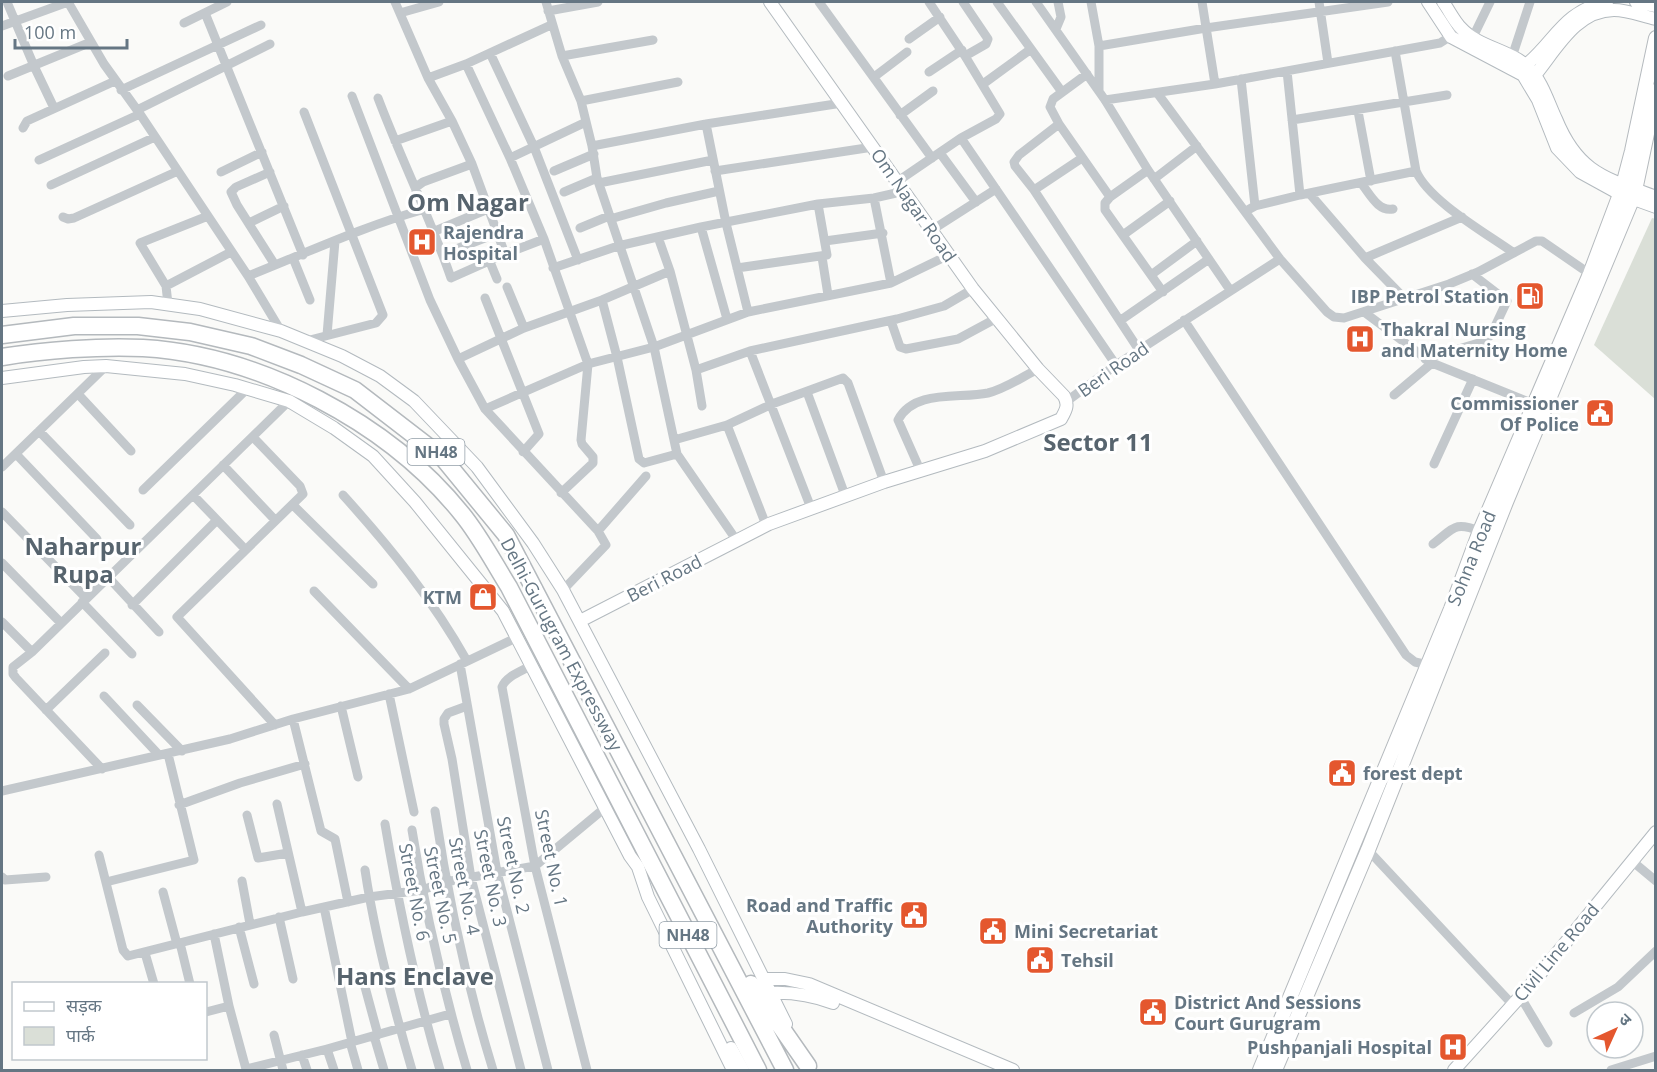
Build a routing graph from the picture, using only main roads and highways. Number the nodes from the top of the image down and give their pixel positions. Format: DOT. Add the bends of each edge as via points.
graph roads {
  1 [pos="770,2"];
  2 [pos="1428,2"];
  3 [pos="1443,2"];
  4 [pos="1607,2"];
  5 [pos="1636,2"];
  6 [pos="1656,6"];
  7 [pos="1656,19"];
  8 [pos="1571,23"];
  9 [pos="1656,38"];
  10 [pos="1522,68"];
  11 [pos="1652,77"];
  12 [pos="1532,79"];
  13 [pos="1652,101"];
  14 [pos="1628,192"];
  15 [pos="1656,197"];
  16 [pos="1656,207"];
  17 [pos="2,311"];
  18 [pos="2,335"];
  19 [pos="1562,354"];
  20 [pos="2,357"];
  21 [pos="2,378"];
  22 [pos="1067,401"];
  23 [pos="580,621"];
  24 [pos="1656,832"];
  25 [pos="636,836"];
  26 [pos="671,852"];
  27 [pos="638,867"];
  28 [pos="763,979"];
  29 [pos="770,993"];
  30 [pos="809,1068"];
  31 [pos="733,1071"];
  32 [pos="743,1071"];
  33 [pos="758,1071"];
  34 [pos="785,1071"];
  35 [pos="995,1071"];
  36 [pos="1013,1071"];
  37 [pos="1260,1071"];
  38 [pos="1275,1071"];
  39 [pos="1454,1071"];
  1 -- 22 [label="main road, Om Nagar Road" via="973,289"];
  2 -- 10 [label="main road" via="1451,38"];
  3 -- 10 [label="main road" via="1462,29 1512,57"];
  4 -- 8 [label="main road" via="1592,6"];
  5 -- 6 [label="main road"];
  7 -- 8 [label="main road" via="1613,10"];
  8 -- 10 [label="main road"];
  8 -- 12 [label="main road"];
  9 -- 11 [label="main road, Sohna Road"];
  10 -- 12 [label="main road"];
  11 -- 13 [label="main road, Sohna Road"];
  12 -- 14 [label="main road" via="1544,91 1560,140 1557,148 1566,159 1580,172"];
  13 -- 14 [label="main road, Sohna Road"];
  14 -- 15 [label="main road"];
  14 -- 16 [label="main road"];
  14 -- 19 [label="main road, Sohna Road"];
  14 -- 19 [label="main road, Sohna Road" via="1590,274"];
  17 -- 23 [label="main road" via="151,302 211,311 281,331 380,376 414,401 477,467 533,543"];
  18 -- 26 [label="highway, Delhi-Gurugram Expressway / NH48" via="74,327 138,326 190,332 251,346 301,365 355,390 395,420 442,457 506,535"];
  19 -- 37 [label="main road, Sohna Road" via="1534,404 1480,531"];
  19 -- 38 [label="main road, Sohna Road" via="1455,636"];
  20 -- 25 [label="highway, Delhi-Gurugram Expressway / NH48" via="143,348 195,356 244,367 290,386 339,410 386,441 428,477 463,515 509,587"];
  21 -- 27 [label="main road" via="106,366 185,374 289,401 373,456 497,603"];
  22 -- 23 [label="main road, Beri Road" via="1061,419 985,451 845,495 766,525"];
  23 -- 28 [label="main road"];
  24 -- 39 [label="main road, Civil Line Road" via="1535,980"];
  25 -- 27 [label="main road"];
  25 -- 33 [label="highway, Delhi-Gurugram Expressway / NH48"];
  26 -- 30 [label="highway" via="702,894 756,993"];
  26 -- 34 [label="highway, Delhi-Gurugram Expressway / NH48"];
  27 -- 31 [label="main road" via="648,897"];
  27 -- 32 [label="main road"];
  28 -- 29 [label="main road"];
  28 -- 36 [label="main road" via="809,984"];
  29 -- 30 [label="main road"];
  29 -- 35 [label="main road" via="791,992 820,998"];
}
